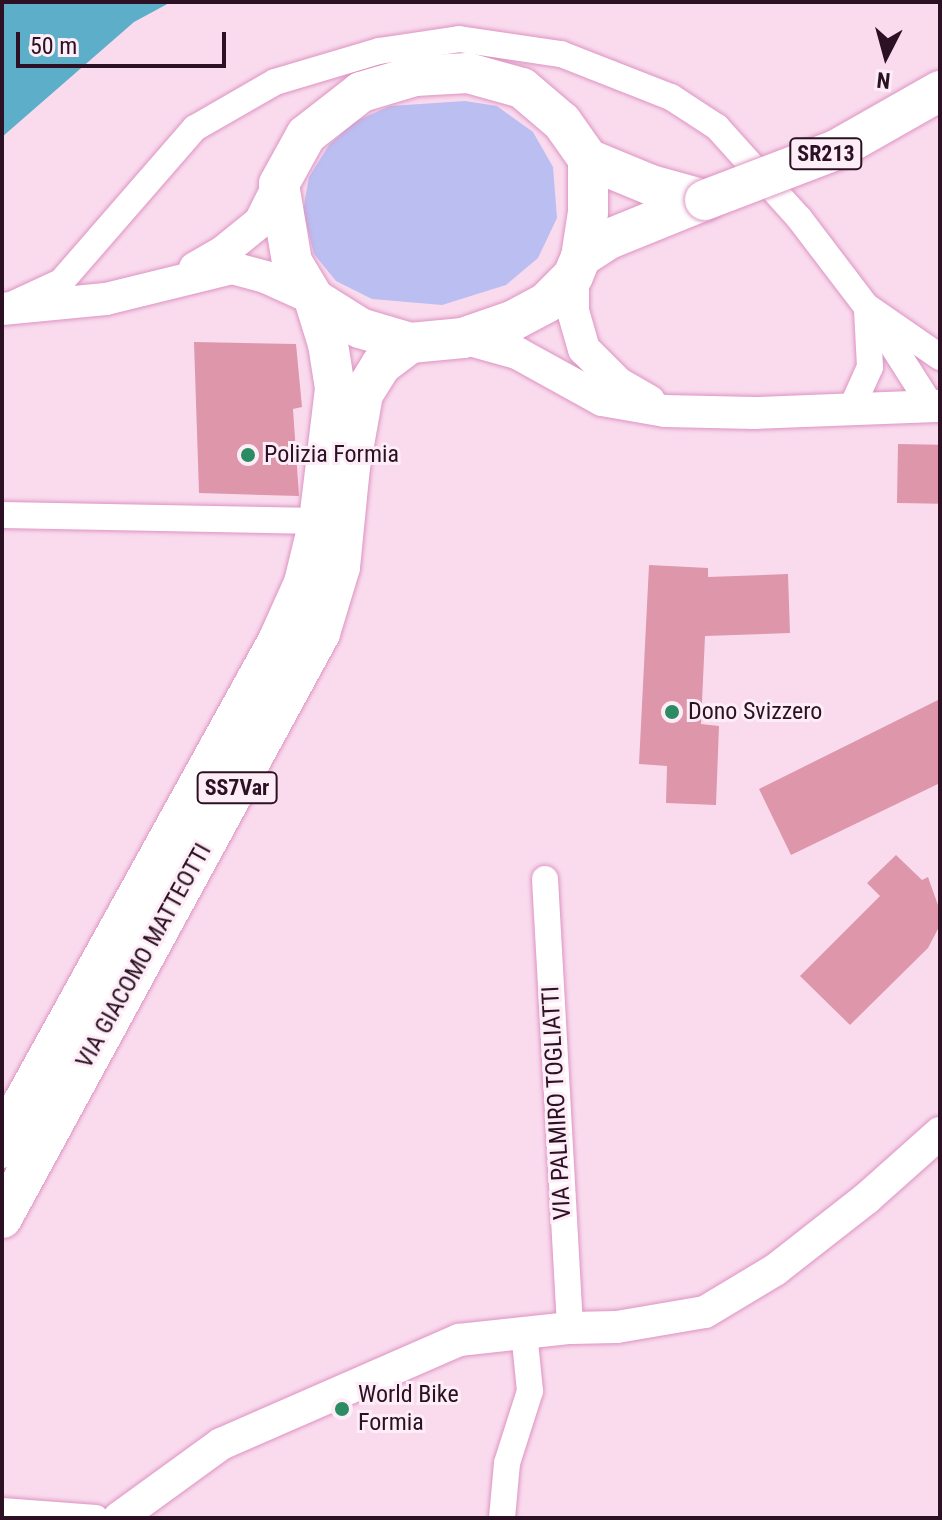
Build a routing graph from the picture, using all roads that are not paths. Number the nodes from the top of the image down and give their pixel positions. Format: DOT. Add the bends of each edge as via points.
graph roads {
  1 [pos="940,91"];
  2 [pos="588,159"];
  3 [pos="279,184"];
  4 [pos="705,200"];
  5 [pos="577,266"];
  6 [pos="168,282"];
  7 [pos="314,299"];
  8 [pos="866,306"];
  9 [pos="2,309"];
  10 [pos="463,338"];
  11 [pos="410,343"];
  12 [pos="940,357"];
  13 [pos="935,406"];
  14 [pos="851,409"];
  15 [pos="665,411"];
  16 [pos="2,515"];
  17 [pos="319,521"];
  18 [pos="545,879"];
  19 [pos="940,1133"];
  20 [pos="2,1148"];
  21 [pos="2,1218"];
  22 [pos="570,1328"];
  23 [pos="524,1332"];
  24 [pos="2,1511"];
  25 [pos="96,1518"];
  26 [pos="119,1518"];
  27 [pos="502,1518"];
  1 -- 4 [label="main road, SR213, bridge" via="836,150"];
  2 -- 3 [label="main road" via="562,122 522,88 468,73 415,76 361,92 306,135"];
  2 -- 4 [label="main road"];
  2 -- 5 [label="main road" via="588,212"];
  3 -- 6 [label="street" via="260,222 223,252"];
  3 -- 7 [label="main road" via="292,262"];
  4 -- 5 [label="main road, SR213" via="609,239"];
  5 -- 10 [label="main road" via="546,303"];
  5 -- 15 [label="street" via="573,311 584,349 618,383"];
  6 -- 7 [label="street" via="232,268"];
  6 -- 9 [label="street" via="106,299"];
  7 -- 11 [label="main road" via="360,328"];
  7 -- 17 [label="main road, VIA GIACOMO MATTEOTTI / SS7Var" via="335,388"];
  8 -- 9 [label="street" via="799,218 717,127 671,97 561,54 459,39 379,51 275,82 195,128 61,282"];
  8 -- 12 [label="street"];
  8 -- 13 [label="street"];
  8 -- 14 [label="street" via="870,367"];
  10 -- 11 [label="main road"];
  10 -- 15 [label="street" via="517,353 602,400"];
  11 -- 21 [label="main road, VIA GIACOMO MATTEOTTI / SS7Var" via="381,365 363,394 340,567 320,633"];
  13 -- 14 [label="street"];
  14 -- 15 [label="street"];
  16 -- 17 [label="street"];
  17 -- 20 [label="main road, VIA GIACOMO MATTEOTTI / SS7Var" via="304,583 278,641"];
  18 -- 22 [label="street, VIA PALMIRO TOGLIATTI"];
  19 -- 22 [label="street" via="775,1270 705,1312 617,1327"];
  22 -- 23 [label="street"];
  23 -- 26 [label="street" via="459,1340 221,1444"];
  23 -- 27 [label="street" via="530,1391 507,1463"];
  24 -- 25 [label="street"];
}
